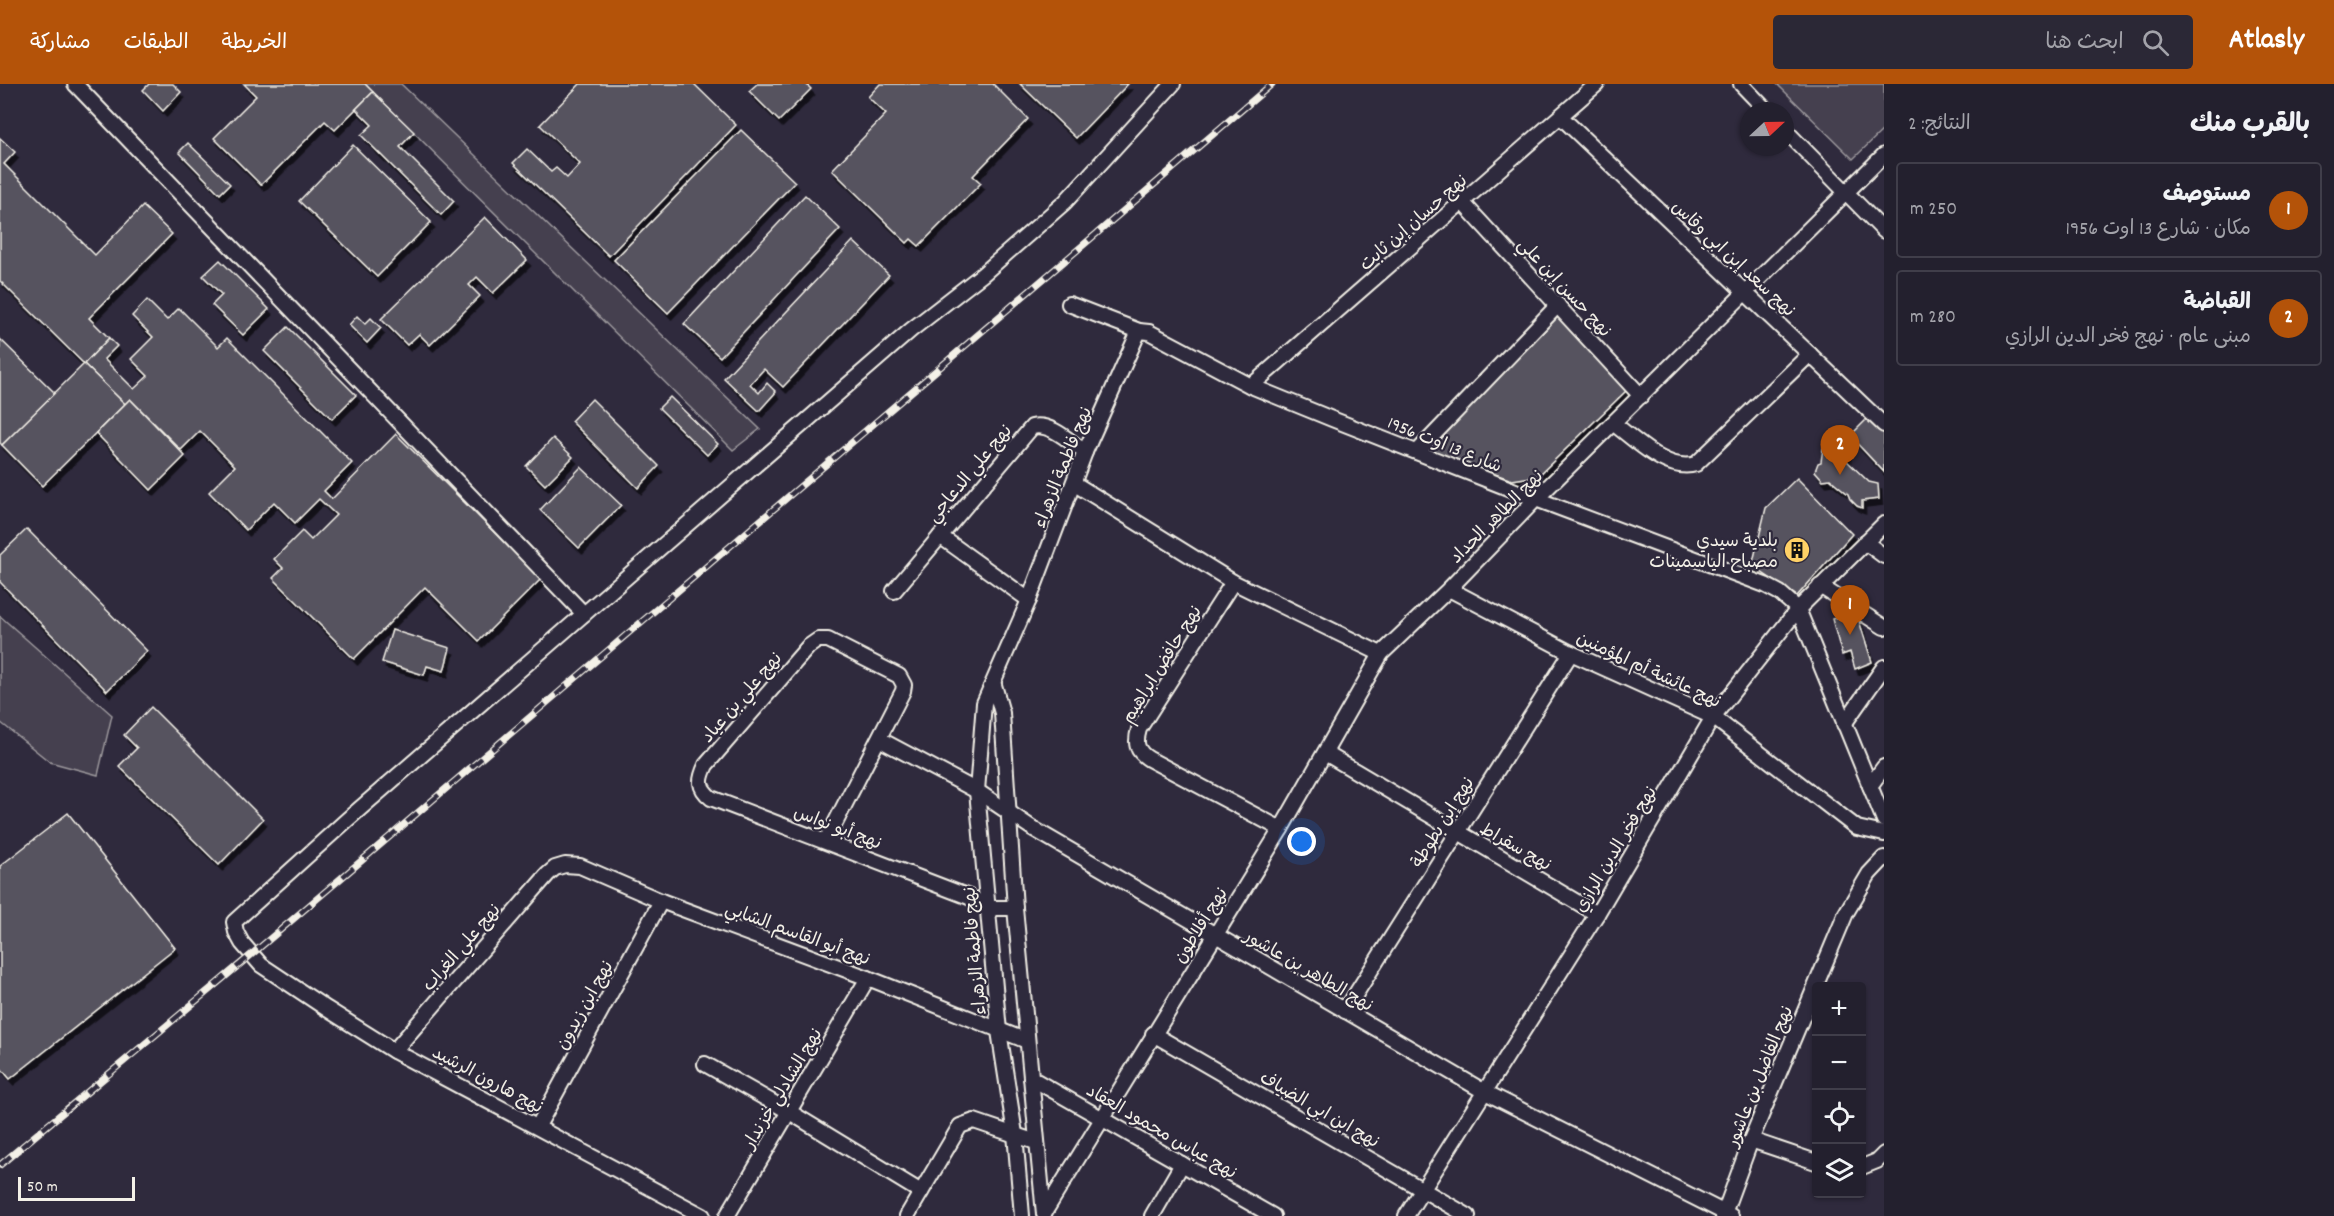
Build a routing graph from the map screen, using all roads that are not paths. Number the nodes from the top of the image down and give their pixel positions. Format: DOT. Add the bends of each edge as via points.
graph roads {
  1 [pos="75,84"];
  2 [pos="1173,84"];
  3 [pos="1597,84"];
  4 [pos="1741,84"];
  5 [pos="1758,102"];
  6 [pos="1561,117"];
  7 [pos="1794,139"];
  8 [pos="1884,155"];
  9 [pos="1846,194"];
  10 [pos="1462,203"];
  11 [pos="1884,231"];
  12 [pos="1743,293"];
  13 [pos="1069,304"];
  14 [pos="1558,305"];
  15 [pos="1139,331"];
  16 [pos="1810,354"];
  17 [pos="1251,386"];
  18 [pos="1641,396"];
  19 [pos="1614,424"];
  20 [pos="1884,425"];
  21 [pos="1085,452"];
  22 [pos="1417,452"];
  23 [pos="1075,484"];
  24 [pos="1536,499"];
  25 [pos="1884,524"];
  26 [pos="940,536"];
  27 [pos="1865,542"];
  28 [pos="1884,556"];
  29 [pos="1233,582"];
  30 [pos="1820,586"];
  31 [pos="1449,590"];
  32 [pos="894,591"];
  33 [pos="1029,600"];
  34 [pos="1798,609"];
  35 [pos="584,614"];
  36 [pos="1884,627"];
  37 [pos="1570,653"];
  38 [pos="1381,654"];
  39 [pos="1884,667"];
  40 [pos="994,685"];
  41 [pos="1713,717"];
  42 [pos="1844,724"];
  43 [pos="879,739"];
  44 [pos="1325,753"];
  45 [pos="1884,767"];
  46 [pos="700,783"];
  47 [pos="1870,786"];
  48 [pos="977,791"];
  49 [pos="1008,810"];
  50 [pos="1884,820"];
  51 [pos="1281,829"];
  52 [pos="1457,833"];
  53 [pos="1884,834"];
  54 [pos="826,841"];
  55 [pos="1884,858"];
  56 [pos="555,868"];
  57 [pos="1013,884"];
  58 [pos="986,885"];
  59 [pos="969,897"];
  60 [pos="661,901"];
  61 [pos="989,908"];
  62 [pos="1015,908"];
  63 [pos="1597,914"];
  64 [pos="1214,935"];
  65 [pos="868,978"];
  66 [pos="1346,1011"];
  67 [pos="999,1031"];
  68 [pos="1153,1034"];
  69 [pos="1027,1041"];
  70 [pos="394,1051"];
  71 [pos="705,1065"];
  72 [pos="1032,1078"];
  73 [pos="1485,1092"];
  74 [pos="788,1111"];
  75 [pos="1103,1117"];
  76 [pos="538,1126"];
  77 [pos="1015,1134"];
  78 [pos="1751,1140"];
  79 [pos="1036,1142"];
  80 [pos="1884,1154"];
  81 [pos="1812,1161"];
  82 [pos="1182,1164"];
  83 [pos="1866,1165"];
  84 [pos="1422,1189"];
  85 [pos="921,1192"];
  86 [pos="1044,1214"];
  87 [pos="1726,1215"];
  88 [pos="703,1216"];
  89 [pos="727,1216"];
  90 [pos="907,1216"];
  91 [pos="1022,1216"];
  92 [pos="1152,1216"];
  93 [pos="1273,1216"];
  94 [pos="1406,1216"];
  95 [pos="1468,1216"];
  1 -- 35 [label="street"];
  2 -- 35 [label="street, نهج هارون الرشيد" via="1065,202"];
  3 -- 6 [label="street, نهج حسان إبن ثابت"];
  4 -- 5 [label="street"];
  6 -- 10 [label="street, نهج حسان إبن ثابت"];
  6 -- 12 [label="street, نهج سعد إبن ابي وقاس"];
  7 -- 9 [label="street"];
  8 -- 9 [label="street, نهج الطاهر الحداد"];
  9 -- 11 [label="street"];
  9 -- 12 [label="street, نهج الطاهر الحداد"];
  10 -- 14 [label="street, نهج حسن إبن علي"];
  10 -- 17 [label="street, نهج حسان إبن ثابت"];
  12 -- 16 [label="street, نهج سعد إبن ابي وقاس"];
  12 -- 18 [label="street, نهج الطاهر الحداد"];
  13 -- 15 [label="street, شارع 13 اوت 1956"];
  14 -- 18 [label="street, نهج حسن إبن علي"];
  14 -- 22 [label="street"];
  15 -- 17 [label="street, شارع 13 اوت 1956" via="1149,332"];
  15 -- 21 [label="street, نهج فاطمة الزهراء"];
  16 -- 19 [label="street" via="1696,464 1688,467 1661,458"];
  16 -- 20 [label="street, نهج سعد إبن ابي وقاس"];
  17 -- 22 [label="street, شارع 13 اوت 1956"];
  18 -- 19 [label="street, نهج الطاهر الحداد"];
  19 -- 24 [label="street, نهج الطاهر الحداد"];
  21 -- 23 [label="street, نهج فاطمة الزهراء"];
  21 -- 26 [label="street, نهج علي الدعاجي" via="1047,427 1032,427"];
  22 -- 24 [label="street, شارع 13 اوت 1956"];
  23 -- 29 [label="street"];
  23 -- 33 [label="street, نهج فاطمة الزهراء"];
  24 -- 31 [label="street, نهج الطاهر الحداد"];
  24 -- 34 [label="street, شارع 13 اوت 1956" via="1765,585"];
  25 -- 27 [label="street, نهج فخر الدين الرازي"];
  26 -- 32 [label="street, نهج علي الدعاجي"];
  26 -- 33 [label="street"];
  27 -- 28 [label="street"];
  27 -- 30 [label="street, نهج فخر الدين الرازي"];
  29 -- 38 [label="street"];
  29 -- 51 [label="street, نهج حافض ابراهيم" via="1138,729 1136,746 1149,759"];
  30 -- 34 [label="street, نهج فخر الدين الرازي"];
  30 -- 36 [label="street"];
  31 -- 37 [label="street, نهج عائشة أم المؤمنين"];
  31 -- 38 [label="street, نهج الطاهر الحداد"];
  33 -- 40 [label="street, نهج فاطمة الزهراء"];
  34 -- 41 [label="street, نهج فخر الدين الرازي"];
  34 -- 42 [label="street, شارع 13 اوت 1956"];
  35 -- 70 [label="street, نهج هارون الرشيد" via="236,920 236,932 261,965"];
  37 -- 41 [label="street, نهج عائشة أم المؤمنين"];
  37 -- 52 [label="street, نهج إبن بطوطة"];
  38 -- 44 [label="street, نهج أفلاطون"];
  39 -- 42 [label="street"];
  40 -- 48 [label="street, نهج فاطمة الزهراء" via="983,710"];
  40 -- 49 [label="street" via="1002,713"];
  41 -- 53 [label="street, نهج عائشة أم المؤمنين" via="1857,828"];
  41 -- 63 [label="street, نهج فخر الدين الرازي"];
  42 -- 47 [label="street, شارع 13 اوت 1956"];
  43 -- 46 [label="street, نهج علي بن عياد" via="904,685 899,676 828,640 818,640 808,646 706,765"];
  43 -- 48 [label="street, نهج الطاهر بن عاشور"];
  43 -- 54 [label="street"];
  44 -- 51 [label="street, نهج أفلاطون"];
  44 -- 52 [label="street, نهج سقراط"];
  45 -- 47 [label="street"];
  46 -- 54 [label="street, نهج أبو نواس" via="702,791 711,798"];
  47 -- 50 [label="street, شارع 13 اوت 1956"];
  48 -- 49 [label="street, نهج الطاهر بن عاشور"];
  48 -- 58 [label="street, نهج فاطمة الزهراء"];
  49 -- 57 [label="street"];
  49 -- 64 [label="street, نهج الطاهر بن عاشور"];
  51 -- 64 [label="street, نهج أفلاطون"];
  52 -- 63 [label="street, نهج سقراط"];
  52 -- 66 [label="street, نهج إبن بطوطة"];
  54 -- 59 [label="street, نهج أبو نواس"];
  55 -- 78 [label="street, نهج الفاضل بن عاشور" via="1845,913"];
  56 -- 60 [label="street, نهج أبو القاسم الشابي" via="580,866"];
  56 -- 70 [label="street, نهج علي الغراب"];
  57 -- 58 [label="street"];
  57 -- 62 [label="street"];
  58 -- 59 [label="street"];
  58 -- 61 [label="street, نهج فاطمة الزهراء"];
  59 -- 61 [label="street, نهج أبو نواس"];
  60 -- 65 [label="street, نهج أبو القاسم الشابي"];
  60 -- 76 [label="street, نهج ابن زيدون"];
  61 -- 62 [label="street"];
  61 -- 67 [label="street, نهج فاطمة الزهراء"];
  62 -- 69 [label="street"];
  63 -- 73 [label="street, نهج فخر الدين الرازي"];
  64 -- 66 [label="street, نهج الطاهر بن عاشور"];
  64 -- 68 [label="street, نهج أفلاطون"];
  65 -- 67 [label="street, نهج أبو القاسم الشابي"];
  65 -- 74 [label="street, نهج الشادلي خزندار"];
  66 -- 73 [label="street, نهج الطاهر بن عاشور"];
  67 -- 69 [label="street, نهج أبو القاسم الشابي"];
  67 -- 77 [label="street, نهج فاطمة الزهراء"];
  68 -- 75 [label="street, نهج أفلاطون"];
  68 -- 84 [label="street, نهج ابن ابي الضياف"];
  69 -- 72 [label="street"];
  70 -- 76 [label="street, نهج هارون الرشيد"];
  71 -- 74 [label="street"];
  72 -- 75 [label="street, نهج عباس محمود العقاد"];
  72 -- 79 [label="street"];
  73 -- 84 [label="street, نهج فخر الدين الرازي"];
  73 -- 87 [label="street, نهج الطاهر بن عاشور"];
  74 -- 85 [label="street"];
  74 -- 89 [label="street, نهج الشادلي خزندار"];
  75 -- 82 [label="street, نهج عباس محمود العقاد"];
  75 -- 86 [label="street, نهج أفلاطون"];
  76 -- 88 [label="street, نهج هارون الرشيد"];
  77 -- 79 [label="street"];
  77 -- 85 [label="street" via="974,1121 960,1126"];
  77 -- 91 [label="street, نهج فاطمة الزهراء"];
  78 -- 81 [label="street"];
  78 -- 87 [label="street, نهج الفاضل بن عاشور"];
  79 -- 86 [label="street"];
  80 -- 83 [label="street"];
  82 -- 92 [label="street"];
  82 -- 93 [label="street, نهج عباس محمود العقاد"];
  84 -- 94 [label="street, نهج فخر الدين الرازي"];
  84 -- 95 [label="street, نهج ابن ابي الضياف"];
  85 -- 90 [label="street"];
}
